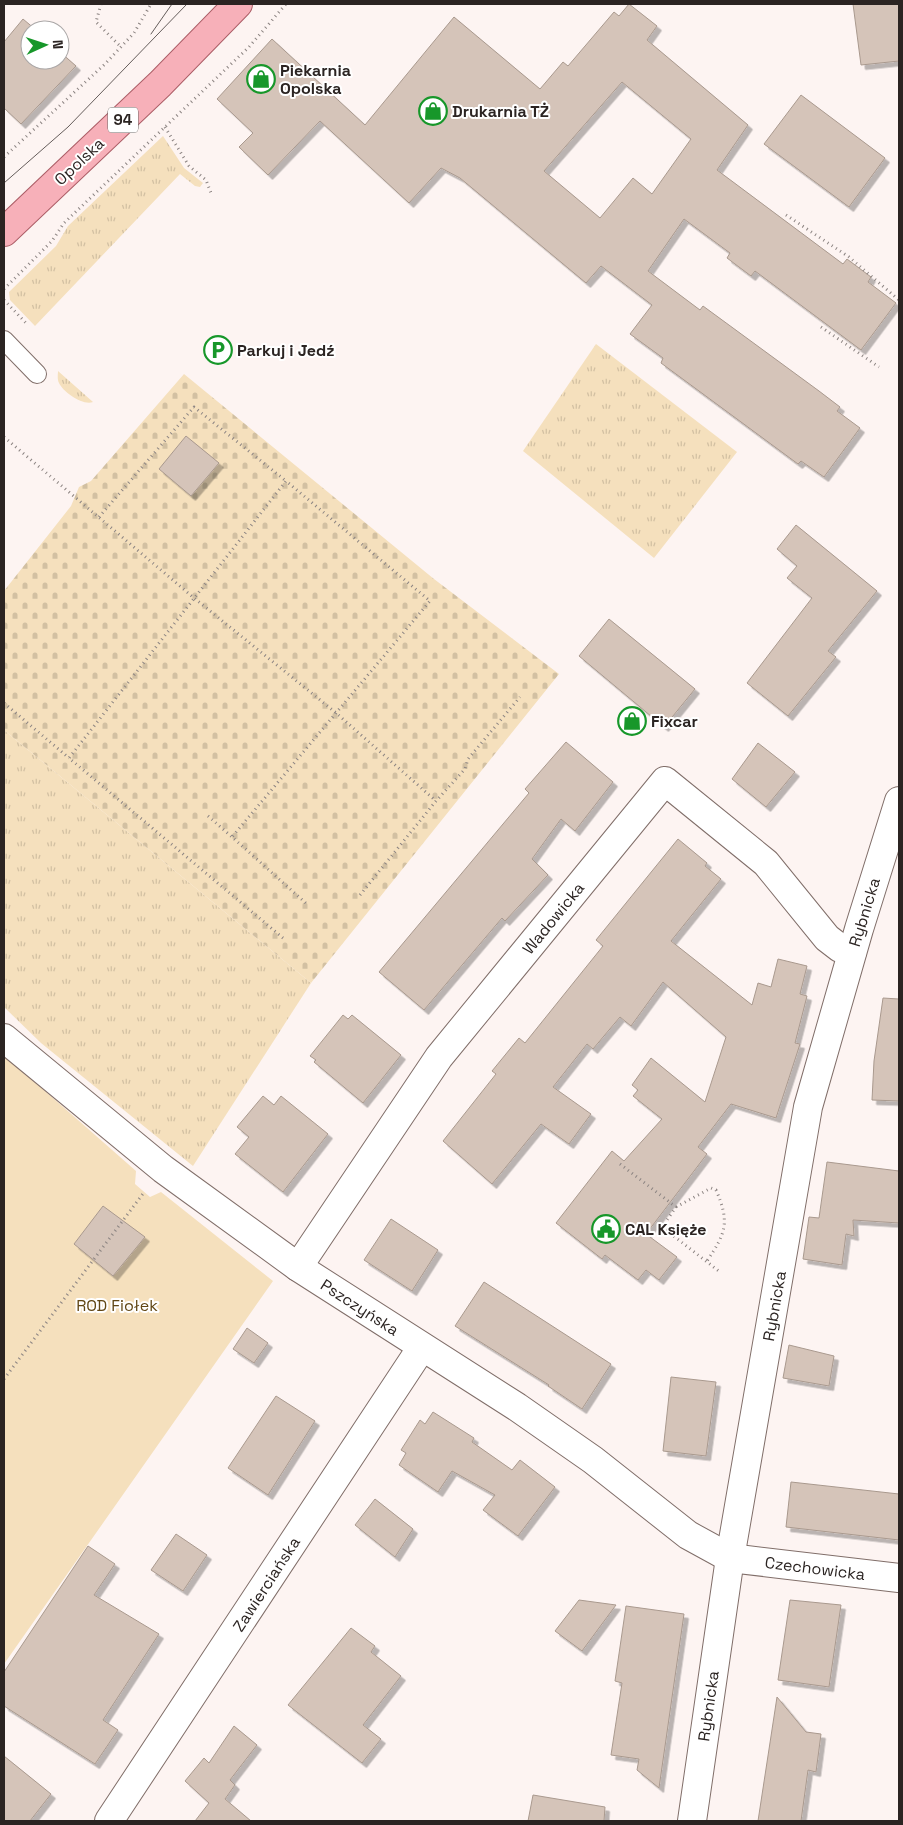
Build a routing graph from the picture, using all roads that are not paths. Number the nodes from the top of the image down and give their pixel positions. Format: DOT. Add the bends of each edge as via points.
graph roads {
  1 [pos="238,4"];
  2 [pos="4,232"];
  3 [pos="4,340"];
  4 [pos="36,374"];
  5 [pos="899,801"];
  6 [pos="852,952"];
  7 [pos="4,1038"];
  8 [pos="298,1267"];
  9 [pos="422,1346"];
  10 [pos="730,1558"];
  11 [pos="899,1578"];
  12 [pos="109,1821"];
  13 [pos="692,1821"];
  1 -- 2 [label="main road, Opolska / 94" via="160,84"];
  3 -- 4 [label="lane"];
  5 -- 6 [label="street, Rybnicka"];
  6 -- 8 [label="street, Wadowicka" via="827,938 766,863 665,781 439,1057"];
  6 -- 10 [label="street, Rybnicka" via="808,1107"];
  7 -- 8 [label="street, Pszczyńska" via="163,1169"];
  8 -- 9 [label="street, Pszczyńska"];
  9 -- 10 [label="street, Pszczyńska" via="593,1460 688,1535"];
  9 -- 12 [label="street, Zawierciańska"];
  10 -- 11 [label="street, Czechowicka"];
  10 -- 13 [label="street, Rybnicka"];
}
